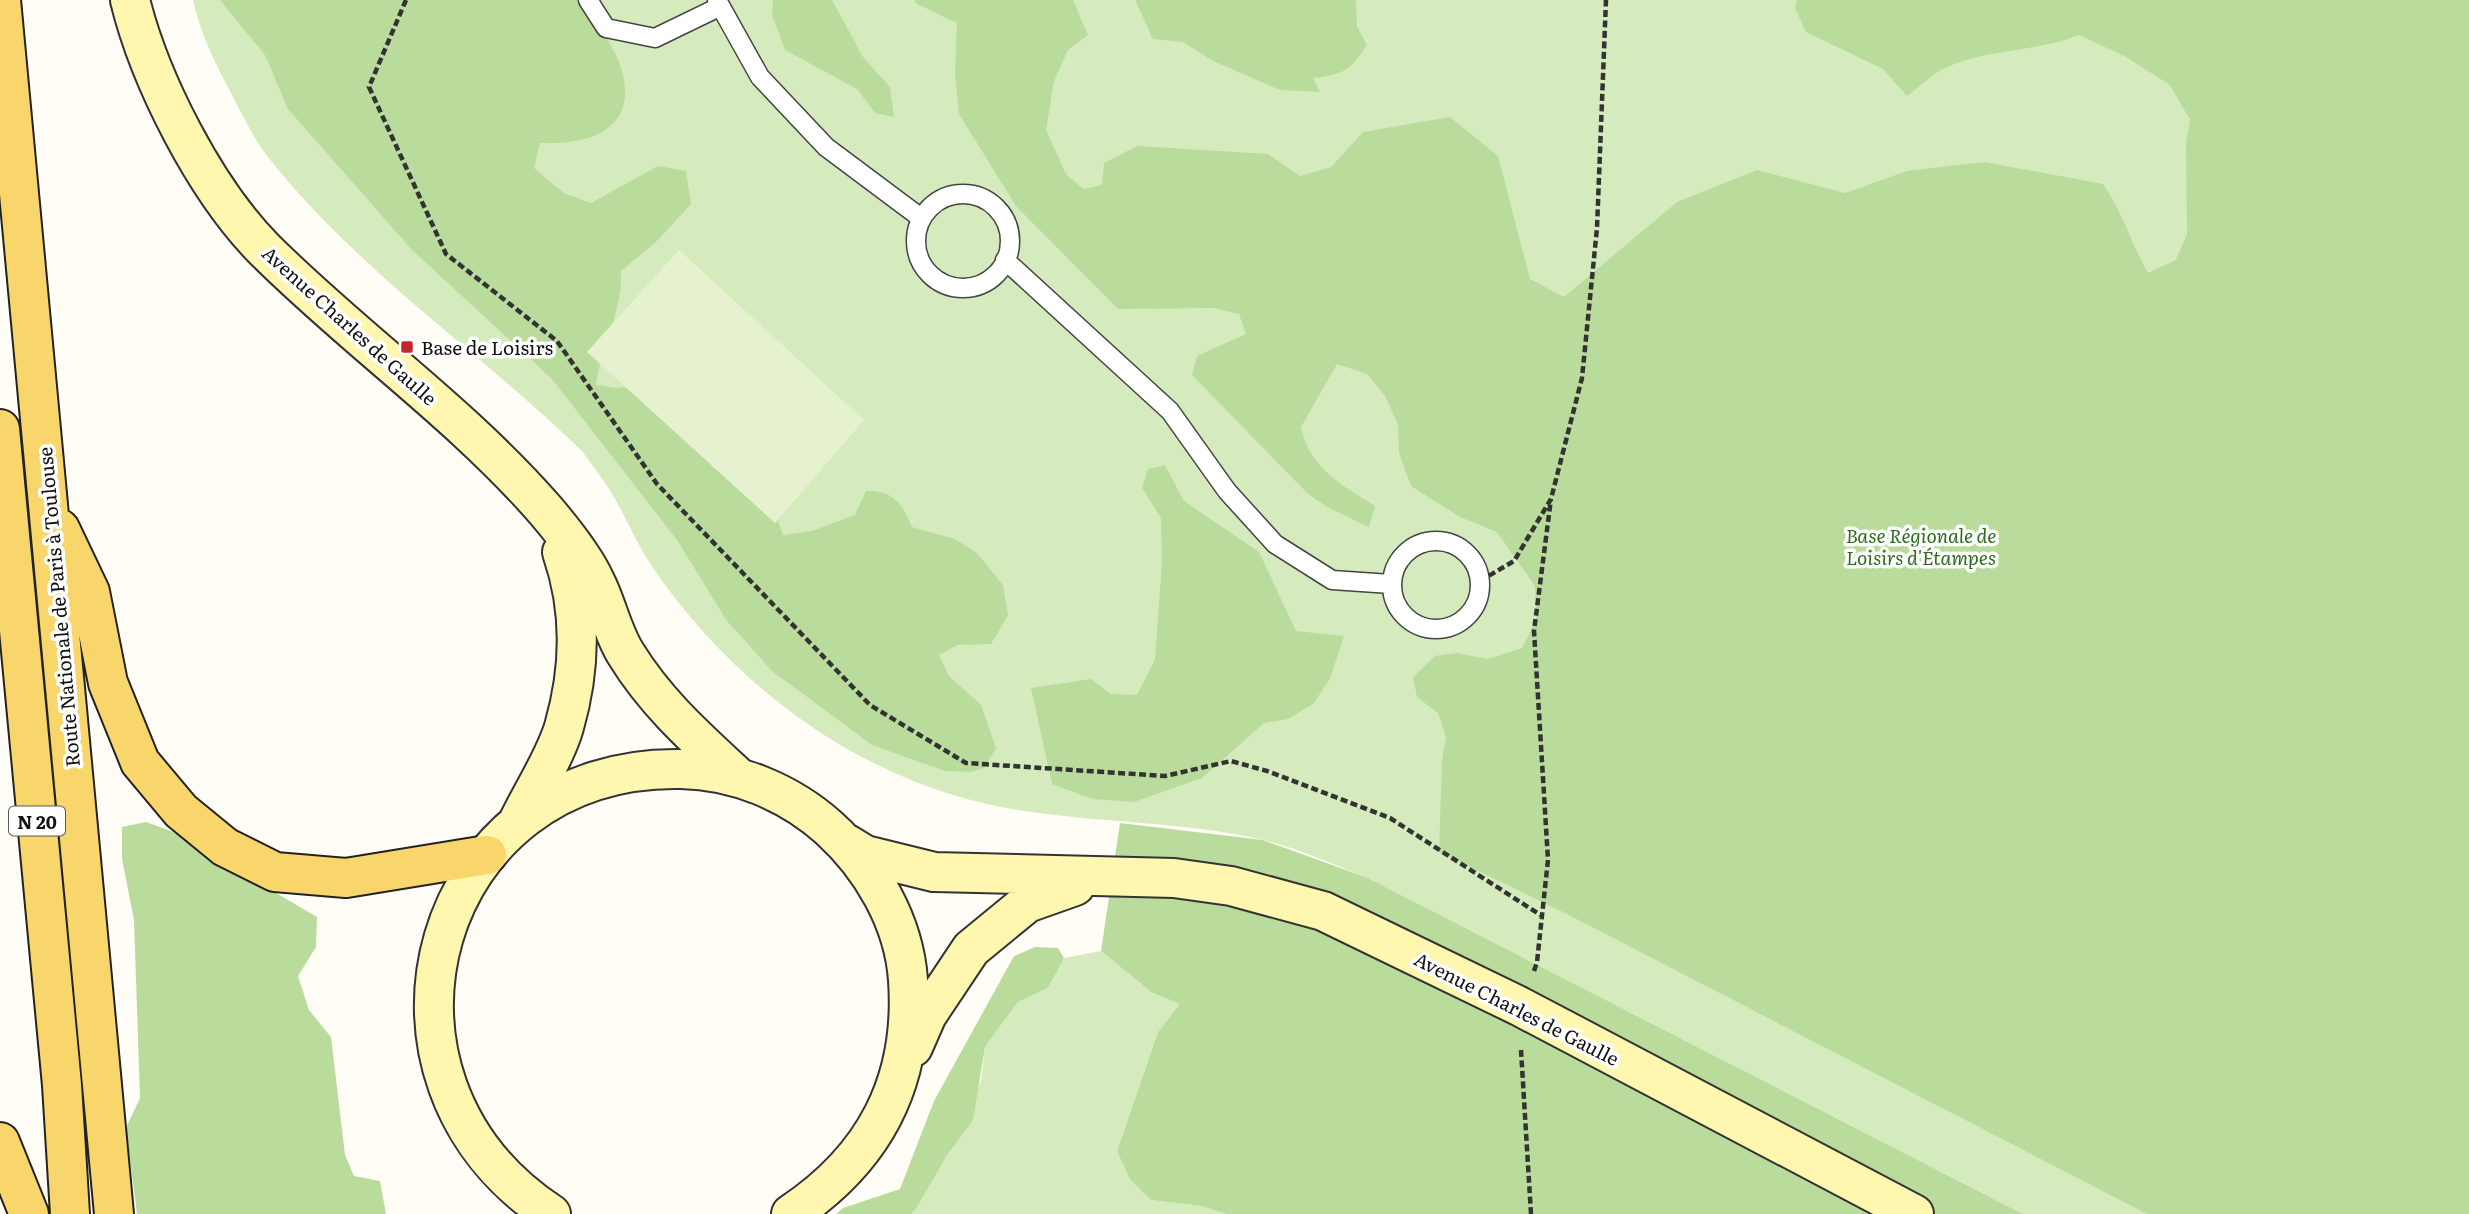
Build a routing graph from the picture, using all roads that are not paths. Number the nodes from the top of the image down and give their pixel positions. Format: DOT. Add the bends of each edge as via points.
graph roads {
  1 [pos="1,0"];
  2 [pos="130,0"];
  3 [pos="588,0"];
  4 [pos="718,3"];
  5 [pos="921,218"];
  6 [pos="1005,260"];
  7 [pos="0,429"];
  8 [pos="47,502"];
  9 [pos="548,514"];
  10 [pos="1391,584"];
  11 [pos="739,778"];
  12 [pos="516,827"];
  13 [pos="847,844"];
  14 [pos="487,855"];
  15 [pos="1096,878"];
  16 [pos="900,1077"];
  17 [pos="0,1142"];
  18 [pos="29,1214"];
  19 [pos="70,1214"];
  20 [pos="114,1214"];
  21 [pos="551,1214"];
  22 [pos="792,1214"];
  23 [pos="1914,1214"];
  1 -- 8 [label="main road, Route Nationale de Paris à Toulouse / N 20"];
  2 -- 9 [label="main road, Avenue Charles de Gaulle" via="138,31 178,126 262,247 383,360 485,444"];
  3 -- 4 [label="lane" via="606,28 655,38"];
  4 -- 5 [label="lane" via="761,77 826,147"];
  5 -- 6 [label="lane" via="931,205 961,193 991,203 1008,229"];
  5 -- 6 [label="lane" via="916,250 923,266 949,286 982,284"];
  6 -- 10 [label="lane" via="1170,411 1227,491 1275,544 1332,580"];
  7 -- 19 [label="main road, Route Nationale de Paris à Toulouse / N 20"];
  8 -- 14 [label="main road" via="90,592 108,683 140,762 181,811 225,847 275,872 346,878"];
  8 -- 20 [label="main road, Route Nationale de Paris à Toulouse / N 20"];
  9 -- 11 [label="main road, Avenue Charles de Gaulle" via="594,579 624,652 668,712"];
  9 -- 12 [label="main road, Avenue Charles de Gaulle" via="573,585 579,652 564,729"];
  10 -- 10 [label="lane" via="1401,614 1429,630 1460,623 1472,612 1480,581 1465,551 1434,540 1404,553"];
  11 -- 12 [label="main road" via="699,769 614,775 548,802"];
  11 -- 13 [label="main road" via="783,796"];
  12 -- 14 [label="main road"];
  13 -- 15 [label="main road, Avenue Charles de Gaulle" via="865,855 934,872"];
  13 -- 16 [label="main road" via="886,902 899,936 910,1009"];
  14 -- 21 [label="main road" via="450,919 439,953 433,986 437,1053 447,1090 467,1131 493,1166"];
  15 -- 16 [label="main road, Avenue Charles de Gaulle" via="1027,903 971,949 927,1015"];
  15 -- 23 [label="main road, Avenue Charles de Gaulle" via="1174,878 1231,886 1323,911 1519,1006"];
  16 -- 22 [label="main road" via="867,1144 846,1170"];
  17 -- 18 [label="main road"];
}
